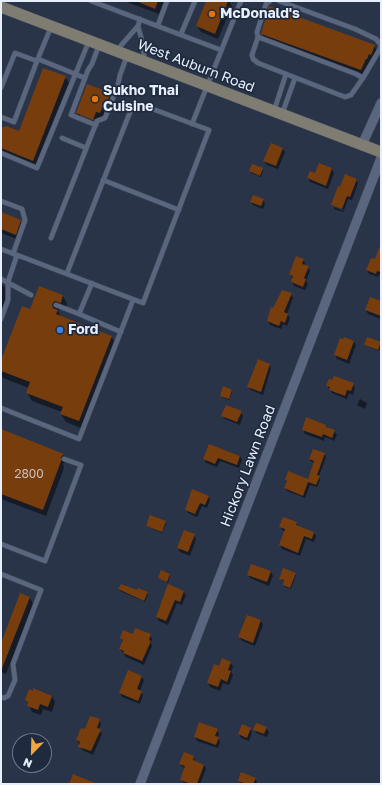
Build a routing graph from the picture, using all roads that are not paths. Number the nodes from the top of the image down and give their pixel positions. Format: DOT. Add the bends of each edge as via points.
graph roads {
  1 [pos="91,1"];
  2 [pos="167,1"];
  3 [pos="195,1"];
  4 [pos="241,1"];
  5 [pos="270,1"];
  6 [pos="279,1"];
  7 [pos="106,3"];
  8 [pos="1,7"];
  9 [pos="140,19"];
  10 [pos="158,25"];
  11 [pos="138,26"];
  12 [pos="51,27"];
  13 [pos="181,34"];
  14 [pos="258,37"];
  15 [pos="94,43"];
  16 [pos="222,50"];
  17 [pos="116,51"];
  18 [pos="127,56"];
  19 [pos="38,60"];
  20 [pos="145,63"];
  21 [pos="76,74"];
  22 [pos="286,74"];
  23 [pos="85,78"];
  24 [pos="295,78"];
  25 [pos="362,78"];
  26 [pos="207,86"];
  27 [pos="1,88"];
  28 [pos="381,103"];
  29 [pos="278,113"];
  30 [pos="1,117"];
  31 [pos="192,124"];
  32 [pos="96,125"];
  33 [pos="62,138"];
  34 [pos="362,145"];
  35 [pos="86,148"];
  36 [pos="381,152"];
  37 [pos="1,153"];
  38 [pos="381,158"];
  39 [pos="103,180"];
  40 [pos="1,201"];
  41 [pos="179,210"];
  42 [pos="50,238"];
  43 [pos="1,249"];
  44 [pos="15,254"];
  45 [pos="67,274"];
  46 [pos="1,279"];
  47 [pos="8,282"];
  48 [pos="92,283"];
  49 [pos="31,295"];
  50 [pos="133,300"];
  51 [pos="56,305"];
  52 [pos="79,314"];
  53 [pos="1,319"];
  54 [pos="121,332"];
  55 [pos="1,408"];
  56 [pos="64,459"];
  57 [pos="1,544"];
  58 [pos="1,574"];
  59 [pos="1,697"];
  60 [pos="140,784"];
  1 -- 7 [label="lane"];
  2 -- 10 [label="lane"];
  3 -- 13 [label="lane"];
  4 -- 16 [label="lane"];
  5 -- 14 [label="lane" via="266,4 257,32"];
  6 -- 25 [label="lane" via="355,28 376,39 381,45 380,49"];
  7 -- 9 [label="lane"];
  8 -- 12 [label="main road, West Auburn Road"];
  9 -- 10 [label="lane"];
  9 -- 11 [label="lane"];
  10 -- 13 [label="lane"];
  11 -- 17 [label="lane"];
  11 -- 20 [label="lane"];
  12 -- 15 [label="main road, West Auburn Road"];
  12 -- 19 [label="lane"];
  13 -- 16 [label="lane"];
  14 -- 22 [label="lane" via="253,59"];
  14 -- 25 [label="lane"];
  15 -- 17 [label="main road, West Auburn Road"];
  15 -- 21 [label="lane"];
  15 -- 23 [label="lane" via="92,64"];
  16 -- 26 [label="lane"];
  17 -- 18 [label="main road, West Auburn Road"];
  18 -- 20 [label="main road, West Auburn Road"];
  18 -- 32 [label="lane" via="105,118 97,121"];
  19 -- 21 [label="lane"];
  19 -- 27 [label="lane" via="15,53"];
  19 -- 30 [label="lane" via="14,122"];
  20 -- 26 [label="main road, West Auburn Road"];
  21 -- 23 [label="lane"];
  21 -- 37 [label="lane" via="37,168"];
  22 -- 24 [label="lane"];
  22 -- 29 [label="lane"];
  23 -- 32 [label="lane" via="71,115"];
  24 -- 25 [label="lane" via="345,97 352,95"];
  24 -- 29 [label="lane"];
  26 -- 29 [label="main road, West Auburn Road"];
  26 -- 31 [label="lane"];
  28 -- 34 [label="street"];
  29 -- 34 [label="main road, West Auburn Road"];
  31 -- 39 [label="lane" via="134,102"];
  31 -- 41 [label="lane" via="209,130"];
  32 -- 35 [label="lane"];
  33 -- 35 [label="lane"];
  34 -- 36 [label="main road, West Auburn Road"];
  35 -- 42 [label="lane"];
  38 -- 60 [label="street, Hickory Lawn Road"];
  39 -- 41 [label="lane"];
  39 -- 45 [label="lane"];
  40 -- 44 [label="lane" via="22,209 25,220"];
  41 -- 50 [label="lane" via="143,304"];
  43 -- 44 [label="lane"];
  44 -- 45 [label="lane"];
  44 -- 47 [label="lane"];
  45 -- 48 [label="lane"];
  46 -- 47 [label="lane"];
  47 -- 49 [label="lane"];
  47 -- 53 [label="lane" via="8,300"];
  48 -- 50 [label="lane"];
  48 -- 52 [label="lane"];
  50 -- 54 [label="lane"];
  51 -- 52 [label="lane"];
  52 -- 54 [label="lane"];
  54 -- 55 [label="lane" via="79,440"];
  56 -- 57 [label="lane" via="81,466 45,561"];
  58 -- 59 [label="lane" via="41,590 13,664 15,680 8,696"];
}
